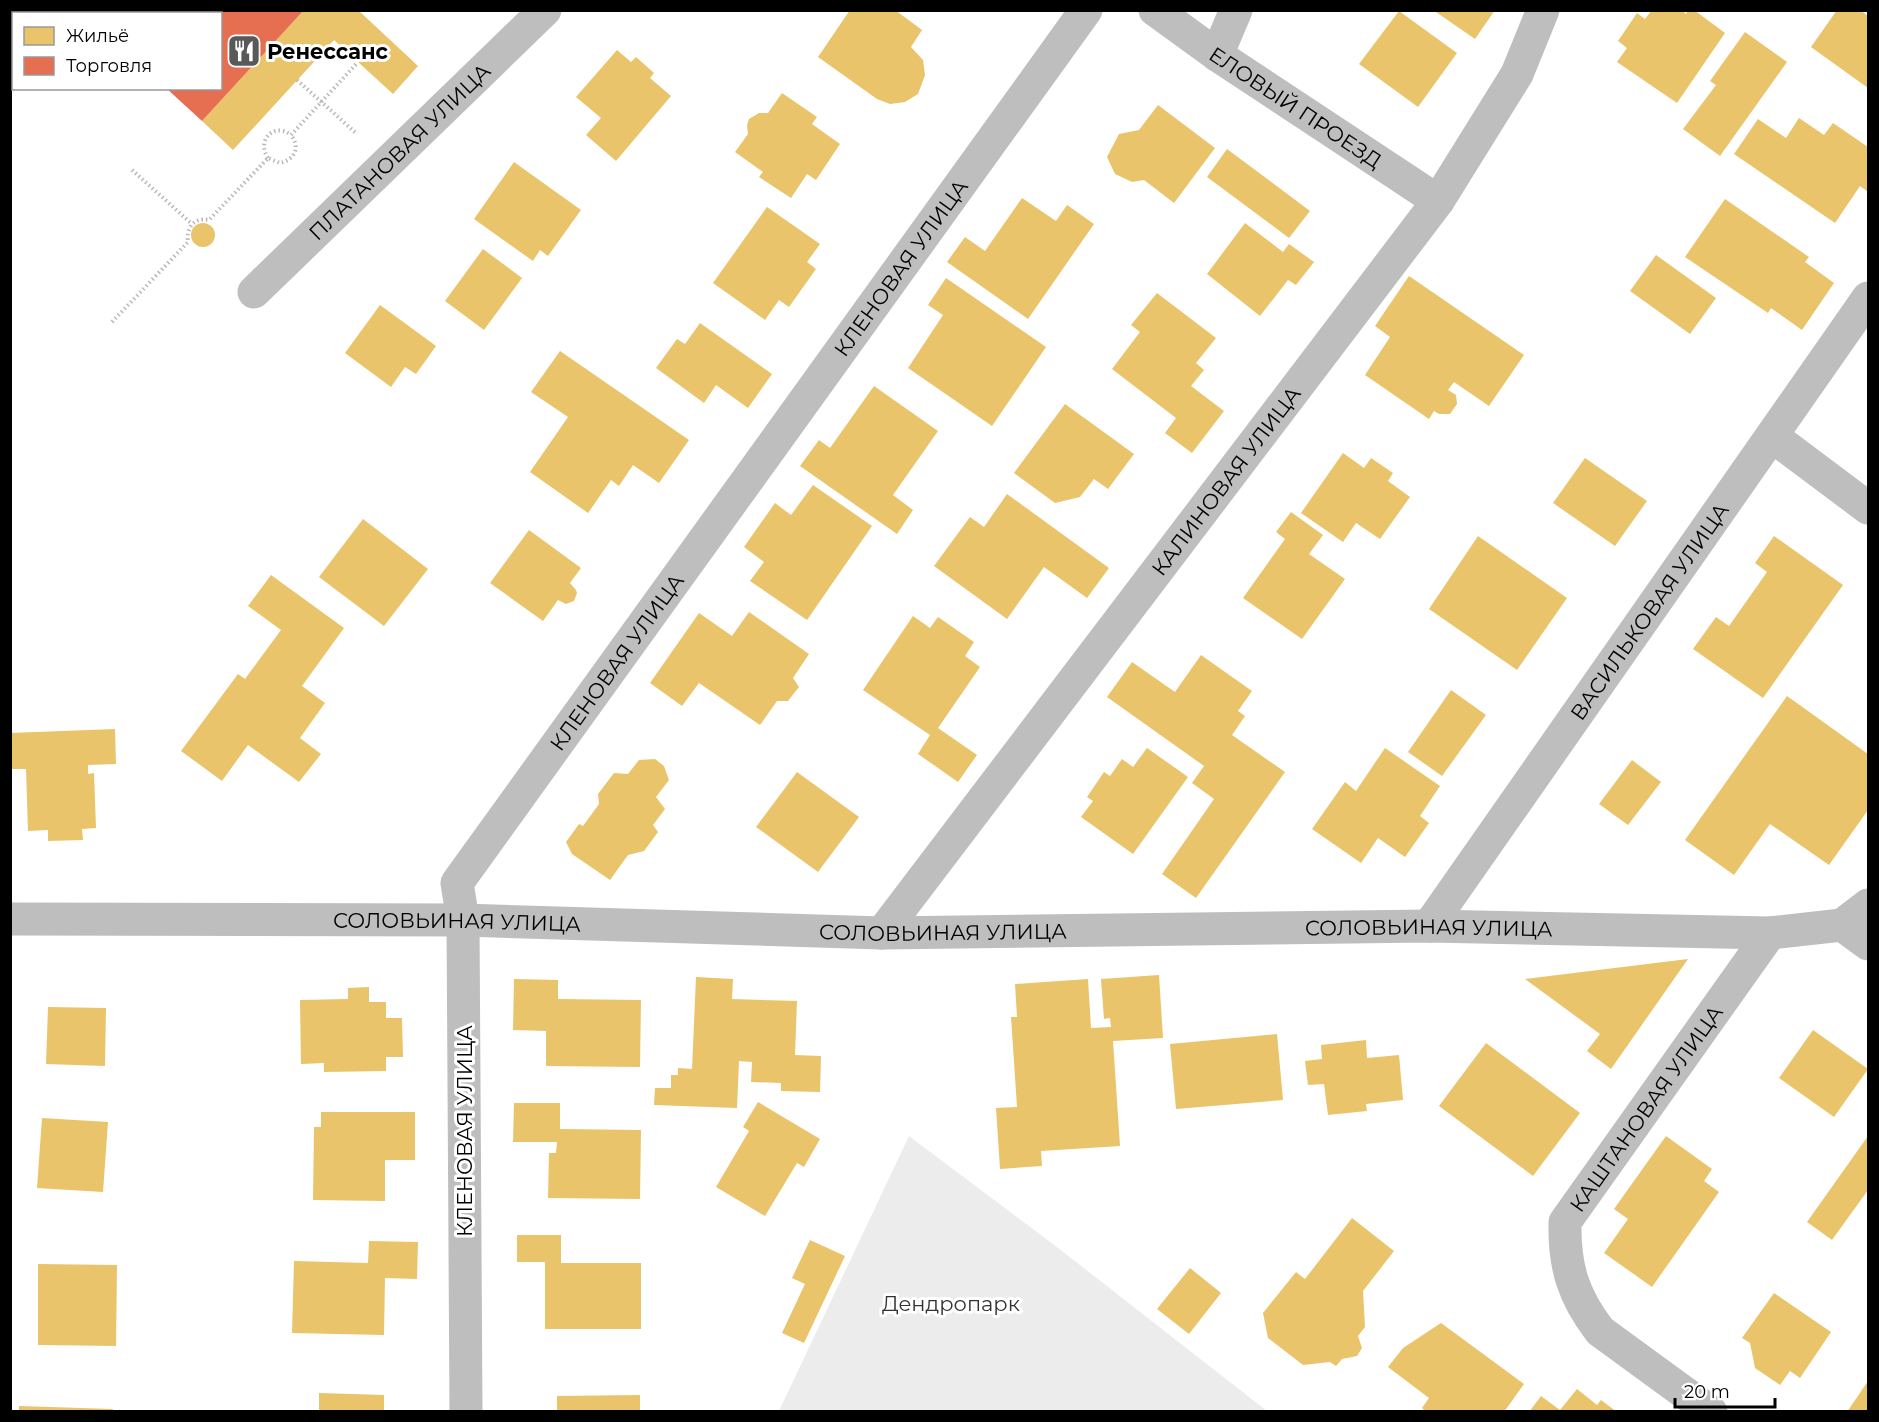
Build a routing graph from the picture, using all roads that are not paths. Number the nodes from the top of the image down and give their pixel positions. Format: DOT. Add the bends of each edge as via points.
graph roads {
  1 [pos="545,10"];
  2 [pos="1086,10"];
  3 [pos="1155,10"];
  4 [pos="1236,10"];
  5 [pos="1543,10"];
  6 [pos="1217,55"];
  7 [pos="1438,201"];
  8 [pos="254,292"];
  9 [pos="1869,298"];
  10 [pos="1772,436"];
  11 [pos="1869,508"];
  12 [pos="1869,906"];
  13 [pos="10,919"];
  14 [pos="463,920"];
  15 [pos="1842,925"];
  16 [pos="1429,926"];
  17 [pos="882,933"];
  18 [pos="1770,933"];
  19 [pos="1869,944"];
  20 [pos="466,1412"];
  21 [pos="1711,1412"];
  1 -- 8 [label="street, ПЛАТАНОВАЯ УЛИЦА"];
  2 -- 14 [label="street, КЛЕНОВАЯ УЛИЦА" via="457,883"];
  3 -- 6 [label="street, ЕЛОВЫЙ ПРОЕЗД"];
  4 -- 6 [label="street"];
  5 -- 7 [label="street, КАЛИНОВАЯ УЛИЦА" via="1516,74"];
  6 -- 7 [label="street, ЕЛОВЫЙ ПРОЕЗД"];
  7 -- 17 [label="street, КАЛИНОВАЯ УЛИЦА"];
  9 -- 10 [label="street, ВАСИЛЬКОВАЯ УЛИЦА"];
  10 -- 11 [label="street"];
  10 -- 16 [label="street, ВАСИЛЬКОВАЯ УЛИЦА"];
  12 -- 15 [label="street"];
  13 -- 14 [label="street, СОЛОВЬИНАЯ УЛИЦА"];
  14 -- 17 [label="street, СОЛОВЬИНАЯ УЛИЦА"];
  14 -- 20 [label="street, КЛЕНОВАЯ УЛИЦА"];
  15 -- 18 [label="street, СОЛОВЬИНАЯ УЛИЦА"];
  15 -- 19 [label="street"];
  16 -- 17 [label="street, СОЛОВЬИНАЯ УЛИЦА"];
  16 -- 18 [label="street, СОЛОВЬИНАЯ УЛИЦА"];
  18 -- 21 [label="street, КАШТАНОВАЯ УЛИЦА" via="1565,1222 1570,1277 1590,1319 1600,1331"];
}
